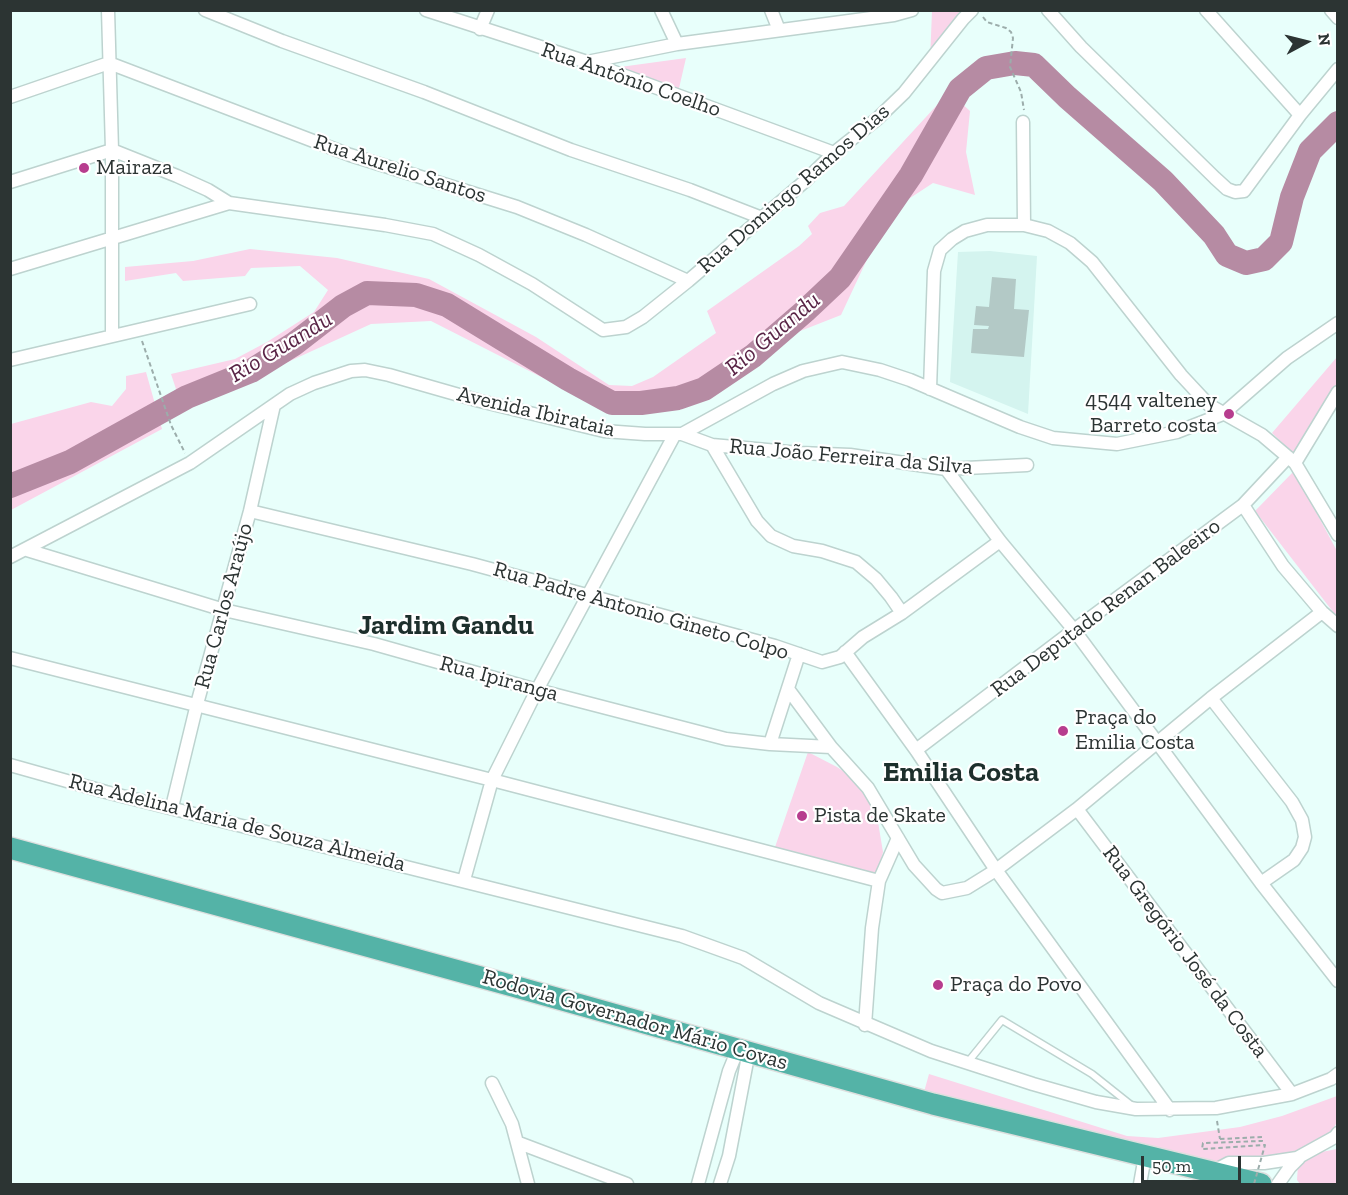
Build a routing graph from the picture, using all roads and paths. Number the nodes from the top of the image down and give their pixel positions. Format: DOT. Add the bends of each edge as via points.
graph roads {
  1 [pos="108,10"];
  2 [pos="205,10"];
  3 [pos="426,10"];
  4 [pos="466,10"];
  5 [pos="488,10"];
  6 [pos="661,10"];
  7 [pos="771,10"];
  8 [pos="912,10"];
  9 [pos="978,10"];
  10 [pos="1048,10"];
  11 [pos="1206,10"];
  12 [pos="1331,10"];
  13 [pos="893,13"];
  14 [pos="965,13"];
  15 [pos="1338,18"];
  16 [pos="461,23"];
  17 [pos="480,29"];
  18 [pos="779,30"];
  19 [pos="677,44"];
  20 [pos="587,62"];
  21 [pos="109,63"];
  22 [pos="1338,69"];
  23 [pos="10,97"];
  24 [pos="1300,115"];
  25 [pos="1023,122"];
  26 [pos="112,150"];
  27 [pos="834,153"];
  28 [pos="10,182"];
  29 [pos="229,203"];
  30 [pos="762,218"];
  31 [pos="1024,225"];
  32 [pos="111,239"];
  33 [pos="10,269"];
  34 [pos="688,281"];
  35 [pos="250,304"];
  36 [pos="1338,323"];
  37 [pos="138,330"];
  38 [pos="112,335"];
  39 [pos="10,360"];
  40 [pos="930,389"];
  41 [pos="1338,392"];
  42 [pos="274,405"];
  43 [pos="1222,414"];
  44 [pos="679,434"];
  45 [pos="712,445"];
  46 [pos="1291,460"];
  47 [pos="190,464"];
  48 [pos="1027,465"];
  49 [pos="946,469"];
  50 [pos="1243,505"];
  51 [pos="250,511"];
  52 [pos="1338,535"];
  53 [pos="1000,541"];
  54 [pos="27,550"];
  55 [pos="10,557"];
  56 [pos="588,597"];
  57 [pos="224,610"];
  58 [pos="1322,612"];
  59 [pos="902,614"];
  60 [pos="1338,626"];
  61 [pos="1074,630"];
  62 [pos="845,652"];
  63 [pos="799,654"];
  64 [pos="10,658"];
  65 [pos="788,689"];
  66 [pos="537,690"];
  67 [pos="1211,698"];
  68 [pos="197,704"];
  69 [pos="1157,742"];
  70 [pos="770,744"];
  71 [pos="831,747"];
  72 [pos="916,750"];
  73 [pos="10,765"];
  74 [pos="492,780"];
  75 [pos="172,807"];
  76 [pos="1077,810"];
  77 [pos="898,838"];
  78 [pos="10,848"];
  79 [pos="996,870"];
  80 [pos="464,880"];
  81 [pos="879,880"];
  82 [pos="1261,883"];
  83 [pos="1338,981"];
  84 [pos="865,1024"];
  85 [pos="744,1050"];
  86 [pos="968,1063"];
  87 [pos="1338,1074"];
  88 [pos="492,1083"];
  89 [pos="1292,1094"];
  90 [pos="1216,1108"];
  91 [pos="1136,1109"];
  92 [pos="1170,1110"];
  93 [pos="1337,1136"];
  94 [pos="519,1143"];
  95 [pos="1145,1156"];
  96 [pos="1300,1157"];
  97 [pos="1212,1172"];
  98 [pos="528,1185"];
  99 [pos="627,1185"];
  100 [pos="698,1185"];
  101 [pos="720,1185"];
  102 [pos="1140,1185"];
  103 [pos="1254,1185"];
  104 [pos="1261,1185"];
  105 [pos="1278,1185"];
  1 -- 21 [label="street"];
  2 -- 30 [label="street" via="571,150"];
  3 -- 16 [label="street, Rua Antônio Coelho"];
  4 -- 16 [label="street"];
  5 -- 17 [label="street"];
  6 -- 19 [label="street"];
  7 -- 18 [label="street"];
  8 -- 13 [label="street"];
  9 -- 25 [label="path" via="987,22 1010,31 1013,38 1010,67 1024,102"];
  10 -- 24 [label="street" via="1227,189 1244,191"];
  11 -- 24 [label="street"];
  12 -- 15 [label="street"];
  13 -- 18 [label="street"];
  14 -- 27 [label="street, Rua Domingo Ramos Dias" via="904,93"];
  16 -- 17 [label="street, Rua Antônio Coelho"];
  17 -- 20 [label="street, Rua Antônio Coelho"];
  18 -- 19 [label="street"];
  19 -- 20 [label="street"];
  20 -- 27 [label="street, Rua Antônio Coelho"];
  21 -- 23 [label="street"];
  21 -- 26 [label="street"];
  21 -- 34 [label="street, Rua Aurelio Santos" via="329,147 517,207"];
  22 -- 24 [label="street"];
  25 -- 31 [label="street"];
  26 -- 28 [label="street"];
  26 -- 29 [label="street" via="208,190"];
  26 -- 32 [label="street"];
  27 -- 30 [label="street, Rua Domingo Ramos Dias"];
  29 -- 32 [label="street"];
  29 -- 34 [label="street, Rua Domingo Ramos Dias" via="433,234 532,284 603,330 635,323"];
  30 -- 34 [label="street, Rua Domingo Ramos Dias"];
  31 -- 40 [label="street" via="987,225 965,231 940,250 934,271"];
  31 -- 43 [label="street" via="1048,231 1092,262 1195,392"];
  32 -- 33 [label="street"];
  32 -- 38 [label="street"];
  35 -- 37 [label="street"];
  36 -- 43 [label="street" via="1287,358"];
  37 -- 38 [label="street"];
  37 -- 47 [label="path" via="171,425"];
  38 -- 39 [label="street"];
  40 -- 43 [label="street" via="1053,438 1117,444 1177,432"];
  40 -- 44 [label="street" via="880,370 842,362 803,371 773,384"];
  41 -- 46 [label="street, Rua Deputado Renan Baleeiro"];
  42 -- 44 [label="street, Avenida Ibirataia" via="314,383 364,370 604,431"];
  42 -- 47 [label="street, Avenida Ibirataia"];
  42 -- 51 [label="street, Rua Carlos Araújo"];
  43 -- 46 [label="street" via="1262,435"];
  44 -- 45 [label="street, Rua João Ferreira da Silva"];
  44 -- 56 [label="street"];
  45 -- 49 [label="street, Rua João Ferreira da Silva" via="850,455"];
  45 -- 59 [label="street" via="757,521 771,536 793,546 822,550 856,562 884,588"];
  46 -- 50 [label="street, Rua Deputado Renan Baleeiro"];
  46 -- 52 [label="street"];
  47 -- 54 [label="street, Avenida Ibirataia"];
  48 -- 49 [label="street, Rua João Ferreira da Silva"];
  49 -- 53 [label="street"];
  50 -- 58 [label="street" via="1283,566"];
  50 -- 61 [label="street, Rua Deputado Renan Baleeiro"];
  51 -- 56 [label="street, Rua Padre Antonio Gineto Colpo" via="472,564"];
  51 -- 57 [label="street, Rua Carlos Araújo"];
  53 -- 59 [label="street, Rua Padre Antonio Gineto Colpo"];
  53 -- 61 [label="street"];
  54 -- 55 [label="street, Avenida Ibirataia"];
  54 -- 57 [label="street, Rua Ipiranga"];
  56 -- 63 [label="street, Rua Padre Antonio Gineto Colpo"];
  56 -- 66 [label="street"];
  57 -- 66 [label="street, Rua Ipiranga" via="374,644"];
  57 -- 68 [label="street, Rua Carlos Araújo"];
  58 -- 60 [label="street"];
  58 -- 67 [label="street"];
  59 -- 62 [label="street, Rua Padre Antonio Gineto Colpo"];
  61 -- 69 [label="street"];
  61 -- 72 [label="street, Rua Deputado Renan Baleeiro"];
  62 -- 63 [label="street, Rua Padre Antonio Gineto Colpo" via="822,662"];
  62 -- 72 [label="street"];
  63 -- 65 [label="street"];
  64 -- 68 [label="street"];
  65 -- 70 [label="street"];
  65 -- 71 [label="street"];
  66 -- 70 [label="street, Rua Ipiranga" via="726,739"];
  66 -- 74 [label="street"];
  67 -- 69 [label="street"];
  67 -- 82 [label="street" via="1302,820 1305,837 1298,854"];
  68 -- 74 [label="street"];
  68 -- 75 [label="street, Rua Carlos Araújo"];
  69 -- 76 [label="street"];
  69 -- 82 [label="street"];
  70 -- 71 [label="street, Rua Ipiranga"];
  71 -- 77 [label="street" via="868,788"];
  72 -- 79 [label="street"];
  73 -- 75 [label="street, Rua Adelina Maria de Souza Almeida"];
  74 -- 80 [label="street"];
  74 -- 81 [label="street"];
  75 -- 80 [label="street, Rua Adelina Maria de Souza Almeida"];
  76 -- 79 [label="street"];
  76 -- 89 [label="street, Rua Gregório José da Costa"];
  77 -- 79 [label="street" via="914,865 942,892 967,888"];
  77 -- 81 [label="street"];
  78 -- 85 [label="highway, Rodovia Governador Mário Covas"];
  79 -- 92 [label="street"];
  80 -- 84 [label="street, Rua Adelina Maria de Souza Almeida" via="702,943 743,958 819,1003"];
  81 -- 84 [label="street"];
  82 -- 83 [label="street"];
  84 -- 86 [label="street, Rua Adelina Maria de Souza Almeida"];
  85 -- 95 [label="highway, Rodovia Governador Mário Covas" via="933,1104"];
  85 -- 100 [label="street" via="729,1071"];
  85 -- 101 [label="street" via="729,1156"];
  86 -- 91 [label="street, Rua Adelina Maria de Souza Almeida" via="1085,1099"];
  86 -- 91 [label="lane" via="1002,1020 1092,1074"];
  87 -- 89 [label="street, Rua Adelina Maria de Souza Almeida"];
  88 -- 94 [label="street"];
  89 -- 90 [label="street, Rua Adelina Maria de Souza Almeida"];
  90 -- 92 [label="street, Rua Adelina Maria de Souza Almeida"];
  90 -- 103 [label="path, bridge" via="1220,1138 1262,1137 1262,1141 1203,1143 1202,1149 1265,1145"];
  91 -- 92 [label="street, Rua Adelina Maria de Souza Almeida"];
  93 -- 96 [label="street"];
  94 -- 98 [label="street"];
  94 -- 99 [label="street"];
  95 -- 97 [label="highway, Rodovia Governador Mário Covas"];
  95 -- 102 [label="street"];
  96 -- 97 [label="street" via="1229,1163"];
  96 -- 105 [label="street"];
  97 -- 104 [label="highway, Rodovia Governador Mário Covas"];
}
